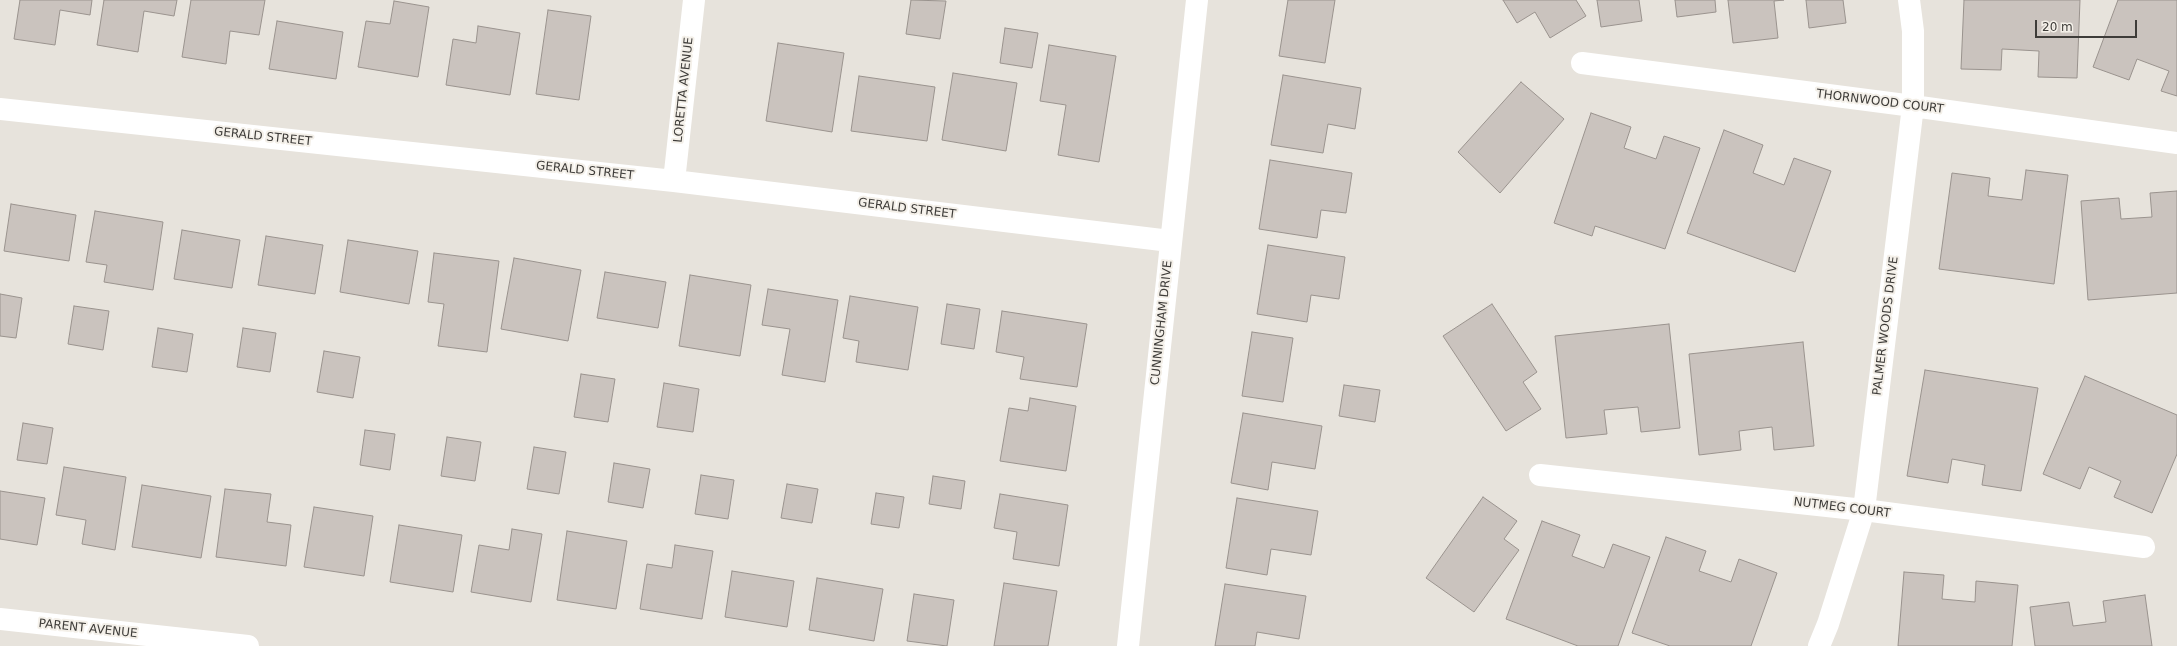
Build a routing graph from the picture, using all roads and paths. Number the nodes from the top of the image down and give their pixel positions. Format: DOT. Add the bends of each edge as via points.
graph roads {
  1 [pos="694,0"];
  2 [pos="1197,0"];
  3 [pos="1909,0"];
  4 [pos="1582,63"];
  5 [pos="1913,106"];
  6 [pos="0,109"];
  7 [pos="2177,144"];
  8 [pos="674,181"];
  9 [pos="1170,240"];
  10 [pos="1540,475"];
  11 [pos="1864,510"];
  12 [pos="2144,547"];
  13 [pos="0,619"];
  14 [pos="248,646"];
  15 [pos="1128,646"];
  16 [pos="1819,646"];
  1 -- 8 [label="street, LORETTA AVENUE"];
  2 -- 9 [label="street, CUNNINGHAM DRIVE"];
  3 -- 5 [label="street, PALMER WOODS DRIVE" via="1913,31"];
  4 -- 5 [label="street, THORNWOOD COURT"];
  5 -- 7 [label="street, THORNWOOD COURT"];
  5 -- 11 [label="street, PALMER WOODS DRIVE"];
  6 -- 8 [label="street, GERALD STREET"];
  8 -- 9 [label="street, GERALD STREET"];
  9 -- 15 [label="street, CUNNINGHAM DRIVE"];
  10 -- 11 [label="street, NUTMEG COURT"];
  11 -- 12 [label="street, NUTMEG COURT"];
  11 -- 16 [label="street, PALMER WOODS DRIVE"];
  13 -- 14 [label="street, PARENT AVENUE"];
}
